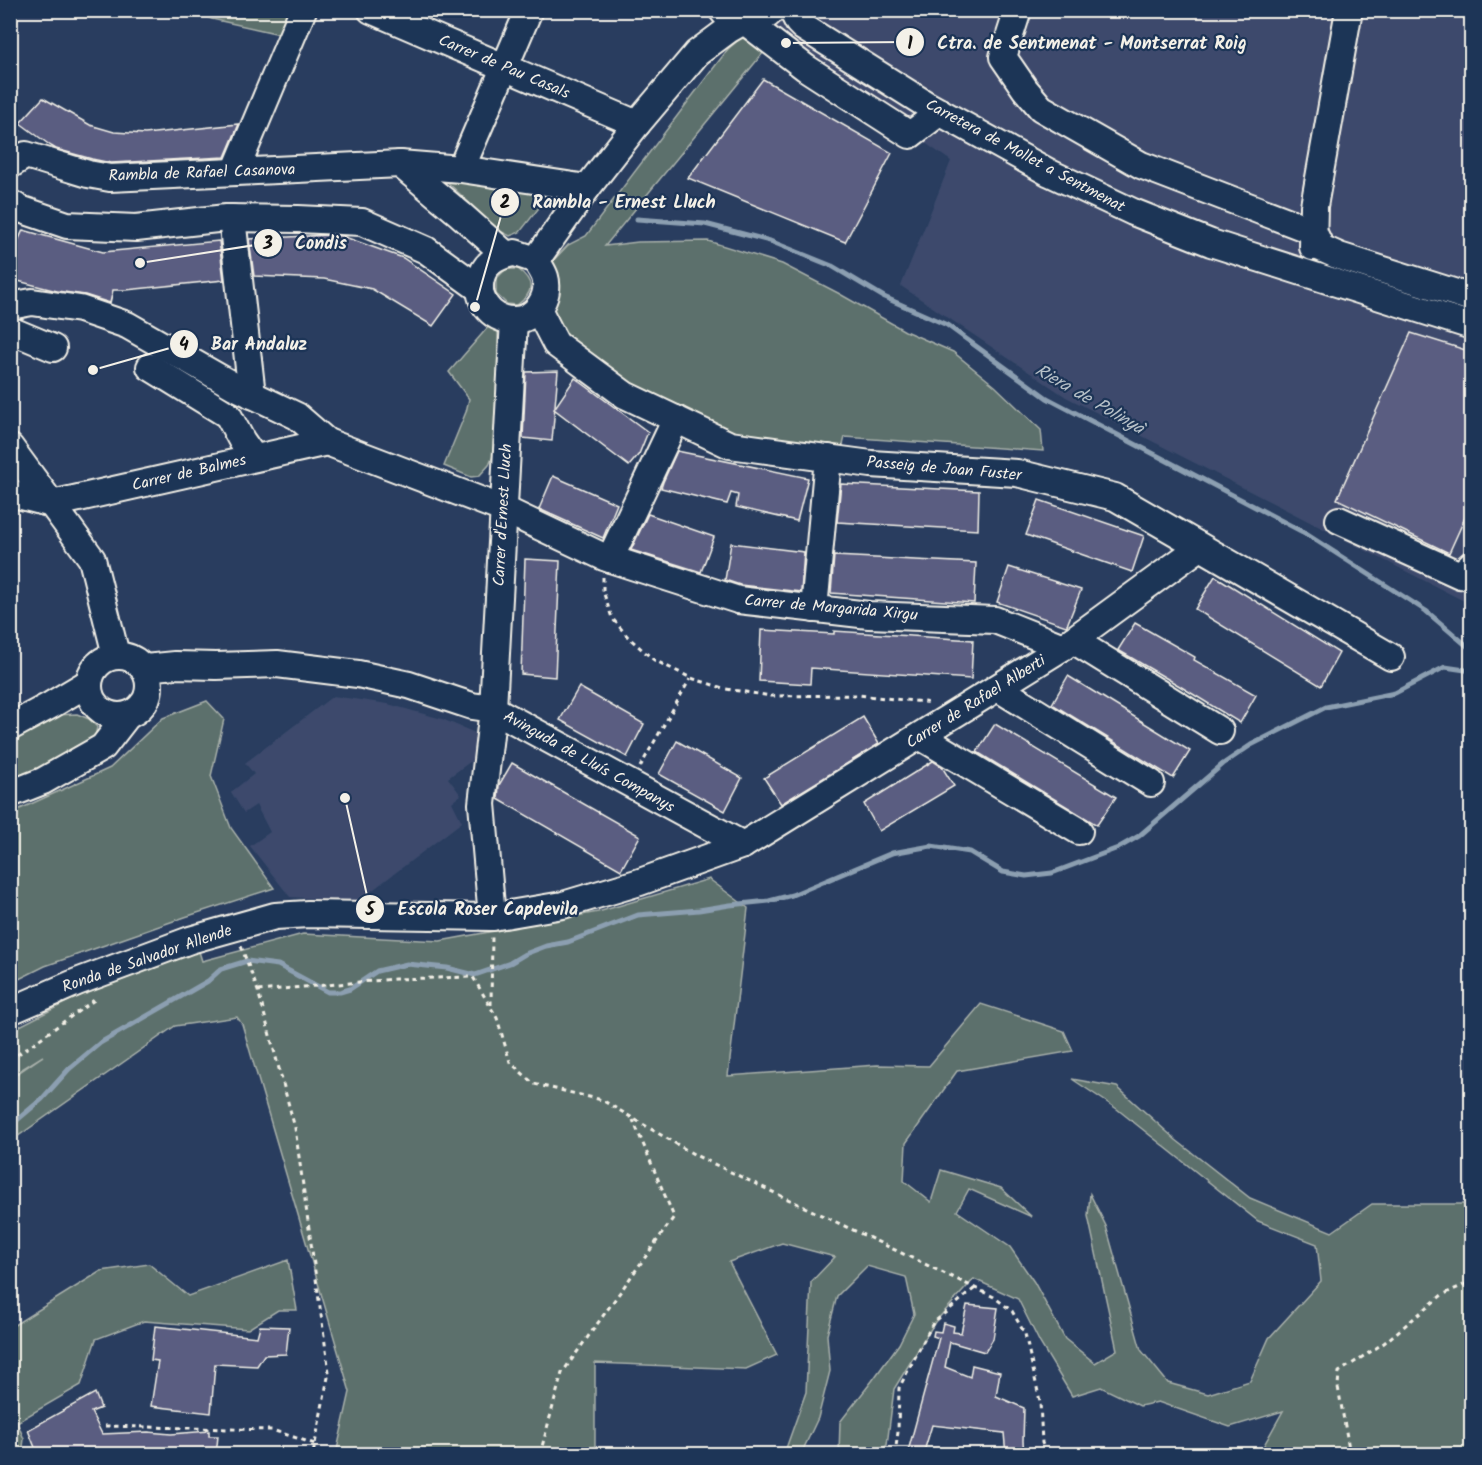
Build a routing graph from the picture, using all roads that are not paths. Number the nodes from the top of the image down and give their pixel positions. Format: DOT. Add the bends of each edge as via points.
graph roads {
  1 [pos="303,10"];
  2 [pos="370,10"];
  3 [pos="529,10"];
  4 [pos="1018,10"];
  5 [pos="1349,10"];
  6 [pos="795,16"];
  7 [pos="744,19"];
  8 [pos="505,68"];
  9 [pos="940,112"];
  10 [pos="638,124"];
  11 [pos="400,164"];
  12 [pos="10,165"];
  13 [pos="461,169"];
  14 [pos="235,172"];
  15 [pos="587,188"];
  16 [pos="10,203"];
  17 [pos="232,218"];
  18 [pos="1313,231"];
  19 [pos="505,254"];
  20 [pos="536,260"];
  21 [pos="1313,276"];
  22 [pos="480,289"];
  23 [pos="1472,298"];
  24 [pos="10,306"];
  25 [pos="538,309"];
  26 [pos="514,321"];
  27 [pos="1472,326"];
  28 [pos="10,330"];
  29 [pos="53,348"];
  30 [pos="150,367"];
  31 [pos="252,395"];
  32 [pos="676,419"];
  33 [pos="327,442"];
  34 [pos="10,447"];
  35 [pos="254,458"];
  36 [pos="828,458"];
  37 [pos="10,493"];
  38 [pos="52,504"];
  39 [pos="503,509"];
  40 [pos="1340,520"];
  41 [pos="1200,547"];
  42 [pos="607,558"];
  43 [pos="1472,564"];
  44 [pos="814,609"];
  45 [pos="1068,644"];
  46 [pos="116,655"];
  47 [pos="1392,657"];
  48 [pos="216,666"];
  49 [pos="145,668"];
  50 [pos="998,688"];
  51 [pos="149,694"];
  52 [pos="92,695"];
  53 [pos="493,709"];
  54 [pos="126,716"];
  55 [pos="10,727"];
  56 [pos="1220,731"];
  57 [pos="920,736"];
  58 [pos="1151,783"];
  59 [pos="10,794"];
  60 [pos="1079,831"];
  61 [pos="743,845"];
  62 [pos="492,917"];
  63 [pos="10,1011"];
  1 -- 14 [label="street"];
  2 -- 8 [label="street, Carrer de Pau Casals"];
  3 -- 8 [label="street"];
  4 -- 18 [label="street" via="1004,57 1041,108 1141,165"];
  5 -- 18 [label="street" via="1314,206"];
  6 -- 7 [label="street" via="789,23"];
  6 -- 9 [label="street, Carretera de Mollet a Sentmenat" via="823,39"];
  7 -- 9 [label="street" via="806,68 910,135"];
  7 -- 10 [label="street" via="697,53"];
  8 -- 10 [label="street, Carrer de Pau Casals"];
  8 -- 13 [label="street"];
  9 -- 21 [label="street, Carretera de Mollet a Sentmenat" via="1050,173 1133,212 1211,243"];
  10 -- 15 [label="street"];
  11 -- 13 [label="street, Rambla de Rafael Casanova"];
  11 -- 14 [label="street, Rambla de Rafael Casanova"];
  11 -- 19 [label="street"];
  12 -- 14 [label="street, Rambla de Rafael Casanova" via="26,155 110,178"];
  13 -- 15 [label="street, Rambla de Rafael Casanova"];
  15 -- 20 [label="street"];
  16 -- 17 [label="street" via="67,225 136,228"];
  17 -- 22 [label="street" via="362,222 426,250"];
  17 -- 31 [label="street"];
  18 -- 21 [label="street"];
  18 -- 23 [label="street" via="1321,248 1339,256"];
  19 -- 20 [label="street"];
  19 -- 22 [label="street" via="484,270"];
  20 -- 25 [label="street" via="545,276 546,288"];
  21 -- 27 [label="street, Carretera de Mollet a Sentmenat"];
  22 -- 26 [label="street" via="489,311"];
  24 -- 31 [label="street" via="32,302 80,309 127,325"];
  25 -- 26 [label="street"];
  25 -- 32 [label="street, Passeig de Joan Fuster" via="556,344 625,394"];
  26 -- 39 [label="street, Carrer d'Ernest Lluch"];
  28 -- 29 [label="street"];
  30 -- 35 [label="street" via="228,416"];
  31 -- 33 [label="street" via="297,416"];
  32 -- 36 [label="street, Passeig de Joan Fuster" via="730,445"];
  32 -- 42 [label="street"];
  33 -- 35 [label="street, Carrer de Balmes"];
  33 -- 39 [label="street, Carrer de Margarida Xirgu"];
  34 -- 38 [label="street"];
  35 -- 38 [label="street, Carrer de Balmes"];
  36 -- 41 [label="street, Passeig de Joan Fuster" via="1028,476 1115,497"];
  36 -- 44 [label="street"];
  37 -- 38 [label="street"];
  38 -- 46 [label="street" via="92,559"];
  39 -- 42 [label="street, Carrer de Margarida Xirgu"];
  39 -- 53 [label="street, Carrer d'Ernest Lluch"];
  40 -- 43 [label="street" via="1460,575"];
  41 -- 45 [label="street, Carrer de Rafael Alberti"];
  41 -- 47 [label="street, Passeig de Joan Fuster"];
  42 -- 44 [label="street, Carrer de Margarida Xirgu" via="738,600"];
  44 -- 45 [label="street, Carrer de Margarida Xirgu" via="995,620"];
  45 -- 50 [label="street, Carrer de Rafael Alberti"];
  45 -- 56 [label="street, Carrer de Margarida Xirgu"];
  46 -- 49 [label="street" via="128,656"];
  46 -- 52 [label="street" via="96,666"];
  48 -- 49 [label="street"];
  48 -- 51 [label="street"];
  48 -- 53 [label="street, Avinguda de Lluís Companys" via="277,664 358,674"];
  49 -- 51 [label="street"];
  50 -- 57 [label="street, Carrer de Rafael Alberti"];
  50 -- 58 [label="street"];
  51 -- 54 [label="street" via="139,710"];
  52 -- 54 [label="street" via="109,715"];
  52 -- 55 [label="street" via="51,705"];
  53 -- 61 [label="street, Avinguda de Lluís Companys"];
  53 -- 62 [label="street, Carrer d'Ernest Lluch" via="482,804"];
  54 -- 59 [label="street" via="103,747 43,781"];
  57 -- 60 [label="street"];
  57 -- 61 [label="street, Carrer de Rafael Alberti"];
  61 -- 62 [label="street, Ronda de Salvador Allende" via="563,905"];
  62 -- 63 [label="street, Ronda de Salvador Allende" via="275,916 190,940"];
}
